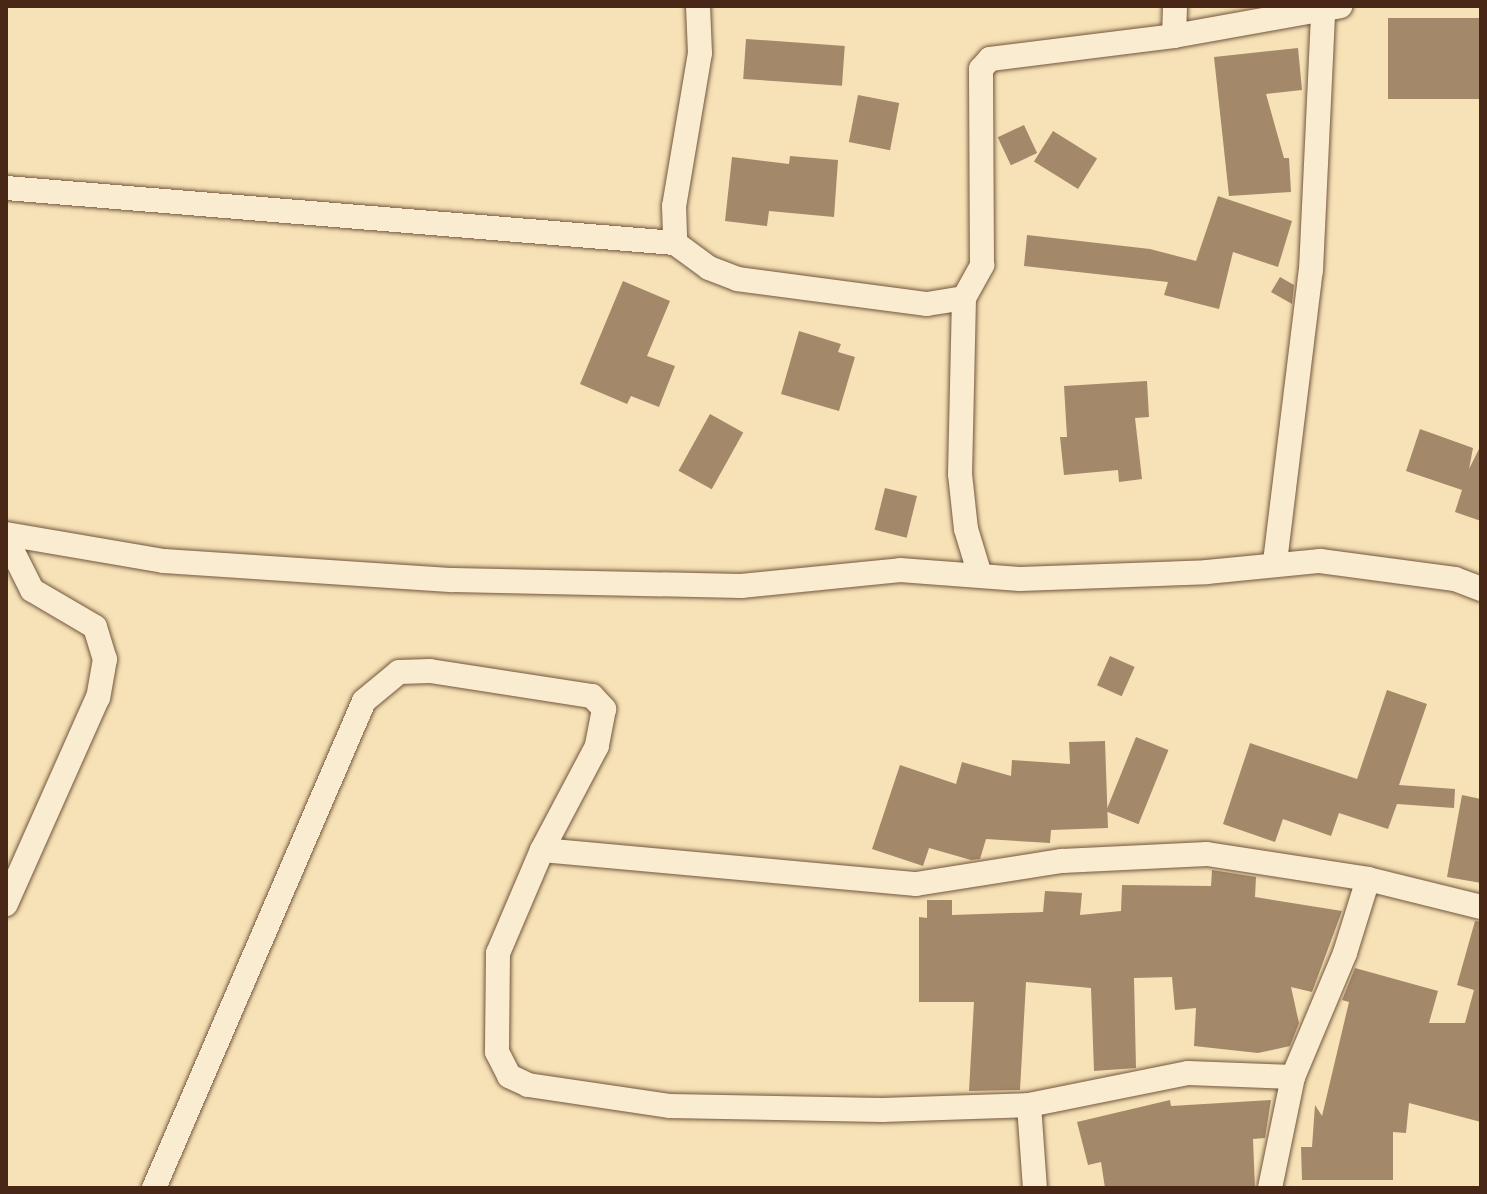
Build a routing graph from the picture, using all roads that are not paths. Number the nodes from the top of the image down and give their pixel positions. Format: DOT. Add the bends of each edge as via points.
graph roads {
  1 [pos="698,6"];
  2 [pos="1175,6"];
  3 [pos="1331,8"];
  4 [pos="1174,36"];
  5 [pos="6,188"];
  6 [pos="675,243"];
  7 [pos="964,298"];
  8 [pos="6,536"];
  9 [pos="1275,562"];
  10 [pos="980,575"];
  11 [pos="1481,589"];
  12 [pos="542,850"];
  13 [pos="1368,879"];
  14 [pos="6,904"];
  15 [pos="1481,907"];
  16 [pos="1293,1077"];
  17 [pos="1029,1105"];
  18 [pos="154,1188"];
  19 [pos="1035,1188"];
  20 [pos="1270,1188"];
  1 -- 6 [label="street" via="700,53 674,206"];
  2 -- 4 [label="street"];
  3 -- 4 [label="street"];
  3 -- 9 [label="street" via="1311,270"];
  4 -- 7 [label="street" via="1008,53 981,69 982,265"];
  5 -- 6 [label="street"];
  6 -- 7 [label="street" via="709,268 737,279 927,304"];
  7 -- 10 [label="street" via="960,474 966,529"];
  8 -- 10 [label="street" via="164,561 453,580 741,586 900,570"];
  8 -- 14 [label="street" via="32,590 95,627 105,659 98,697"];
  9 -- 10 [label="street" via="1207,572 1020,579"];
  9 -- 11 [label="street" via="1369,566 1455,579"];
  12 -- 13 [label="street" via="916,884 1062,861 1207,854"];
  12 -- 17 [label="street" via="498,953 497,1052 509,1076 528,1085 670,1106 882,1110"];
  12 -- 18 [label="street" via="597,746 604,709 592,696 430,671 399,672 364,701"];
  13 -- 15 [label="street"];
  13 -- 16 [label="street" via="1345,953"];
  16 -- 17 [label="street" via="1188,1073"];
  16 -- 20 [label="street"];
  17 -- 19 [label="street"];
}
